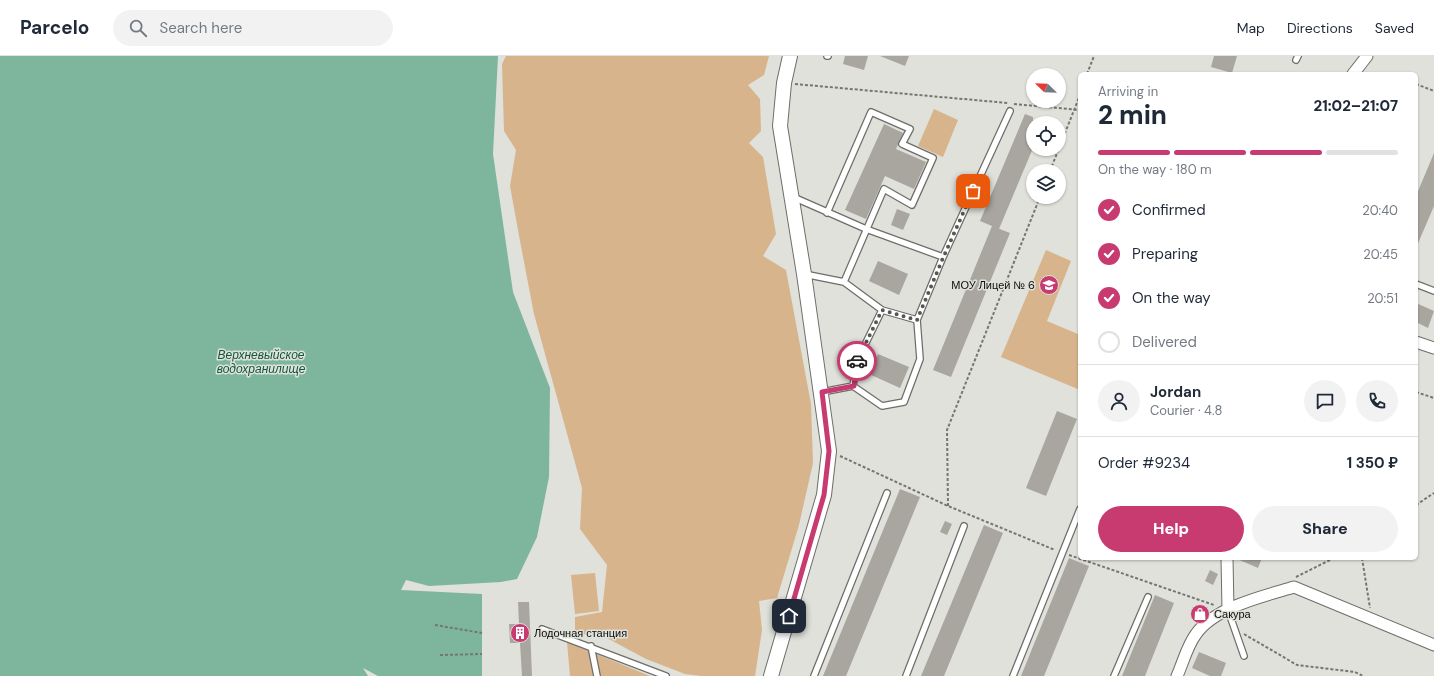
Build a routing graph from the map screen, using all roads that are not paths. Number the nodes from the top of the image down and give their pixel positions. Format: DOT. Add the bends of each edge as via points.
graph roads {
  1 [pos="790,56"];
  2 [pos="1367,56"];
  3 [pos="1355,72"];
  4 [pos="1010,111"];
  5 [pos="791,196"];
  6 [pos="828,213"];
  7 [pos="866,229"];
  8 [pos="943,258"];
  9 [pos="804,274"];
  10 [pos="844,282"];
  11 [pos="1418,285"];
  12 [pos="1434,291"];
  13 [pos="882,310"];
  14 [pos="917,320"];
  15 [pos="1418,343"];
  16 [pos="1434,348"];
  17 [pos="854,386"];
  18 [pos="822,392"];
  19 [pos="888,493"];
  20 [pos="1078,514"];
  21 [pos="964,526"];
  22 [pos="1228,560"];
  23 [pos="1148,597"];
  24 [pos="1228,610"];
  25 [pos="542,628"];
  26 [pos="1434,645"];
  27 [pos="591,646"];
  28 [pos="1244,656"];
  29 [pos="597,676"];
  30 [pos="666,676"];
  31 [pos="771,676"];
  32 [pos="814,676"];
  33 [pos="906,676"];
  34 [pos="1013,676"];
  35 [pos="1114,676"];
  36 [pos="1177,676"];
  1 -- 5 [label="street" via="784,83 780,126"];
  2 -- 3 [label="street"];
  4 -- 8 [label="lane"];
  5 -- 6 [label="lane"];
  5 -- 9 [label="street"];
  6 -- 7 [label="lane"];
  6 -- 7 [label="lane" via="871,112 910,129 902,144 933,158 912,205 884,189"];
  7 -- 8 [label="lane"];
  7 -- 10 [label="lane"];
  8 -- 14 [label="lane"];
  9 -- 10 [label="lane"];
  9 -- 18 [label="street"];
  10 -- 13 [label="lane"];
  11 -- 12 [label="lane"];
  13 -- 14 [label="lane"];
  13 -- 17 [label="lane" via="857,361"];
  14 -- 17 [label="lane" via="920,359 904,402 882,406"];
  15 -- 16 [label="street"];
  17 -- 18 [label="lane"];
  18 -- 31 [label="street" via="829,451 824,495"];
  19 -- 32 [label="lane"];
  20 -- 34 [label="lane"];
  21 -- 33 [label="lane"];
  22 -- 24 [label="street"];
  23 -- 35 [label="lane"];
  24 -- 26 [label="street" via="1294,587"];
  24 -- 28 [label="lane"];
  24 -- 36 [label="street" via="1209,621 1196,634"];
  25 -- 27 [label="lane"];
  27 -- 29 [label="lane"];
  27 -- 30 [label="lane"];
}
